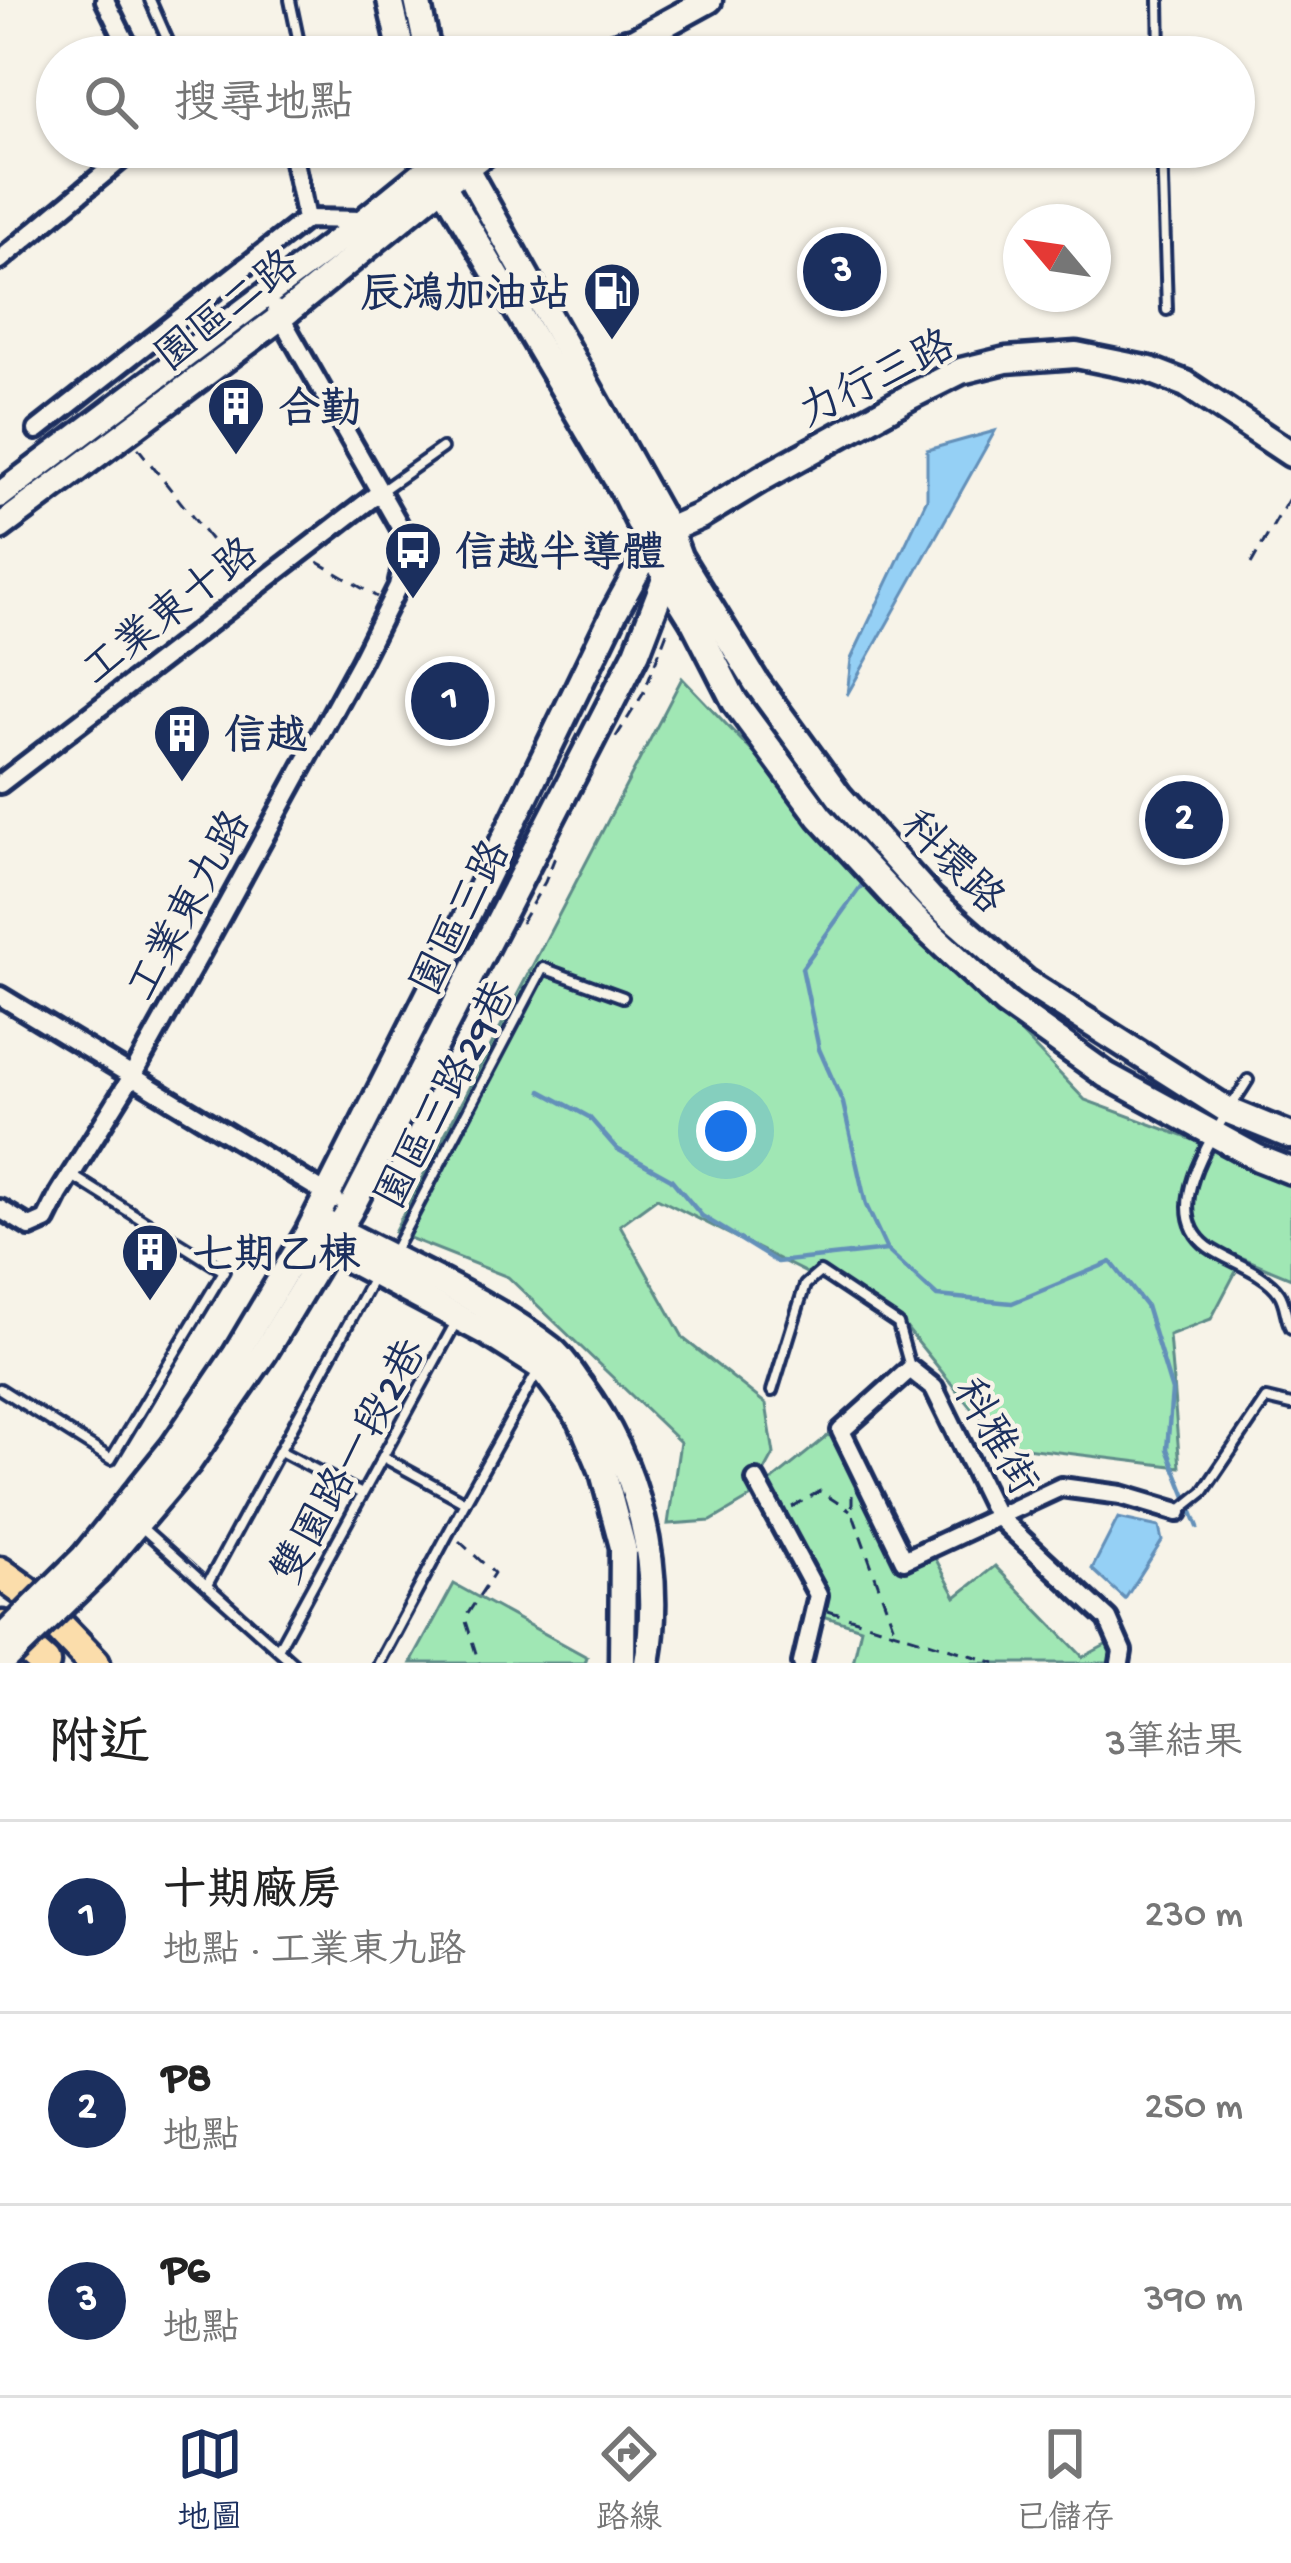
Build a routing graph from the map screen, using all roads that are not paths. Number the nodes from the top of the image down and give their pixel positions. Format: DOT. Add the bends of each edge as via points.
graph roads {
  1 [pos="105,0"];
  2 [pos="150,0"];
  3 [pos="290,0"];
  4 [pos="390,0"];
  5 [pos="417,0"];
  6 [pos="709,0"];
  7 [pos="1159,0"];
  8 [pos="123,36"];
  9 [pos="166,36"];
  10 [pos="298,36"];
  11 [pos="398,36"];
  12 [pos="425,36"];
  13 [pos="643,36"];
  14 [pos="1160,36"];
  15 [pos="111,168"];
  16 [pos="295,168"];
  17 [pos="434,168"];
  18 [pos="435,168"];
  19 [pos="453,168"];
  20 [pos="1163,168"];
  21 [pos="306,219"];
  22 [pos="365,220"];
  23 [pos="0,260"];
  24 [pos="273,306"];
  25 [pos="1167,310"];
  26 [pos="37,430"];
  27 [pos="442,448"];
  28 [pos="1291,454"];
  29 [pos="380,492"];
  30 [pos="3,509"];
  31 [pos="700,516"];
  32 [pos="660,537"];
  33 [pos="672,568"];
  34 [pos="654,613"];
  35 [pos="691,615"];
  36 [pos="0,784"];
  37 [pos="0,996"];
  38 [pos="623,998"];
  39 [pos="131,1078"];
  40 [pos="1248,1080"];
  41 [pos="1229,1111"];
  42 [pos="1214,1135"];
  43 [pos="1291,1136"];
  44 [pos="1291,1171"];
  45 [pos="71,1175"];
  46 [pos="328,1193"];
  47 [pos="0,1209"];
  48 [pos="328,1228"];
  49 [pos="382,1266"];
  50 [pos="464,1309"];
  51 [pos="1291,1328"];
  52 [pos="541,1366"];
  53 [pos="910,1369"];
  54 [pos="0,1389"];
  55 [pos="772,1391"];
  56 [pos="1291,1405"];
  57 [pos="280,1451"];
  58 [pos="383,1456"];
  59 [pos="756,1480"];
  60 [pos="362,1494"];
  61 [pos="465,1502"];
  62 [pos="1178,1512"];
  63 [pos="997,1515"];
  64 [pos="137,1524"];
  65 [pos="90,1564"];
  66 [pos="0,1573"];
  67 [pos="207,1586"];
  68 [pos="0,1624"];
  69 [pos="0,1640"];
  70 [pos="278,1649"];
  71 [pos="2,1663"];
  72 [pos="44,1663"];
  73 [pos="94,1663"];
  74 [pos="293,1663"];
  75 [pos="379,1663"];
  76 [pos="622,1663"];
  77 [pos="647,1663"];
  78 [pos="802,1663"];
  79 [pos="1120,1663"];
  1 -- 8 [label="street"];
  2 -- 9 [label="lane"];
  3 -- 10 [label="lane"];
  4 -- 11 [label="street"];
  5 -- 12 [label="street"];
  6 -- 13 [label="street"];
  7 -- 14 [label="lane"];
  15 -- 23 [label="street"];
  16 -- 21 [label="street"];
  17 -- 22 [label="street, 園區二路"];
  18 -- 24 [label="street, 園區二路"];
  19 -- 32 [label="street"];
  20 -- 25 [label="lane"];
  21 -- 22 [label="street"];
  21 -- 26 [label="street"];
  22 -- 24 [label="street, 園區二路"];
  24 -- 29 [label="street, 工業東九路"];
  24 -- 30 [label="street, 園區二路"];
  24 -- 30 [label="street, 園區二路" via="126,433"];
  27 -- 29 [label="lane"];
  28 -- 31 [label="street, 力行三路" via="1150,370 1076,356 1006,360 961,371"];
  29 -- 36 [label="street, 工業東十路"];
  29 -- 39 [label="street, 工業東九路" via="408,541 398,586"];
  31 -- 32 [label="street, 力行三路"];
  31 -- 33 [label="street"];
  32 -- 33 [label="street, 科環路"];
  32 -- 46 [label="street, 園區三路" via="638,566"];
  33 -- 34 [label="street, 園區三路"];
  33 -- 35 [label="street, 科環路"];
  33 -- 41 [label="street, 科環路" via="839,796 931,898 1026,982"];
  34 -- 35 [label="street" via="668,603"];
  34 -- 48 [label="street, 園區三路"];
  35 -- 42 [label="street, 科環路" via="735,702 820,817 912,916 1005,1003 1106,1076"];
  37 -- 39 [label="street"];
  38 -- 49 [label="lane, 園區三路29巷" via="543,968"];
  39 -- 45 [label="street, 工業東九路"];
  39 -- 46 [label="street"];
  40 -- 41 [label="lane"];
  41 -- 42 [label="lane"];
  41 -- 43 [label="street, 科環路"];
  42 -- 44 [label="street, 科環路"];
  42 -- 51 [label="lane" via="1192,1175 1186,1216 1203,1244 1280,1294"];
  45 -- 47 [label="street, 工業東九路" via="46,1220 30,1227"];
  45 -- 54 [label="lane" via="224,1271 111,1459"];
  46 -- 48 [label="street, 園區三路"];
  48 -- 49 [label="street"];
  48 -- 64 [label="street, 園區三路" via="264,1353"];
  48 -- 65 [label="street, 園區三路"];
  49 -- 50 [label="street"];
  49 -- 57 [label="lane"];
  50 -- 52 [label="street"];
  50 -- 58 [label="lane, 雙園路一段2巷"];
  50 -- 77 [label="street" via="506,1319 556,1353 622,1456 652,1565"];
  52 -- 61 [label="lane"];
  52 -- 76 [label="street" via="581,1420 603,1472 623,1547"];
  53 -- 55 [label="lane" via="898,1324 820,1272 805,1285"];
  53 -- 63 [label="street, 科雅街" via="934,1388"];
  53 -- 63 [label="street, 科雅街" via="841,1431 904,1560"];
  56 -- 62 [label="lane" via="1266,1399 1203,1492"];
  57 -- 60 [label="lane"];
  57 -- 67 [label="lane"];
  58 -- 60 [label="lane, 雙園路一段2巷"];
  58 -- 61 [label="lane"];
  59 -- 78 [label="street" via="818,1595"];
  60 -- 70 [label="lane, 雙園路一段2巷"];
  61 -- 75 [label="lane"];
  62 -- 63 [label="street" via="1061,1487"];
  63 -- 79 [label="street, 科雅街" via="1108,1618"];
  64 -- 65 [label="street, 園區三路"];
  64 -- 67 [label="lane, 雙園路一段2巷"];
  65 -- 69 [label="street, 園區三路, bridge"];
  65 -- 71 [label="street, 園區三路, bridge"];
  66 -- 73 [label="highway"];
  67 -- 70 [label="lane, 雙園路一段2巷"];
  68 -- 72 [label="highway"];
  70 -- 74 [label="lane, 雙園路一段2巷"];
}
